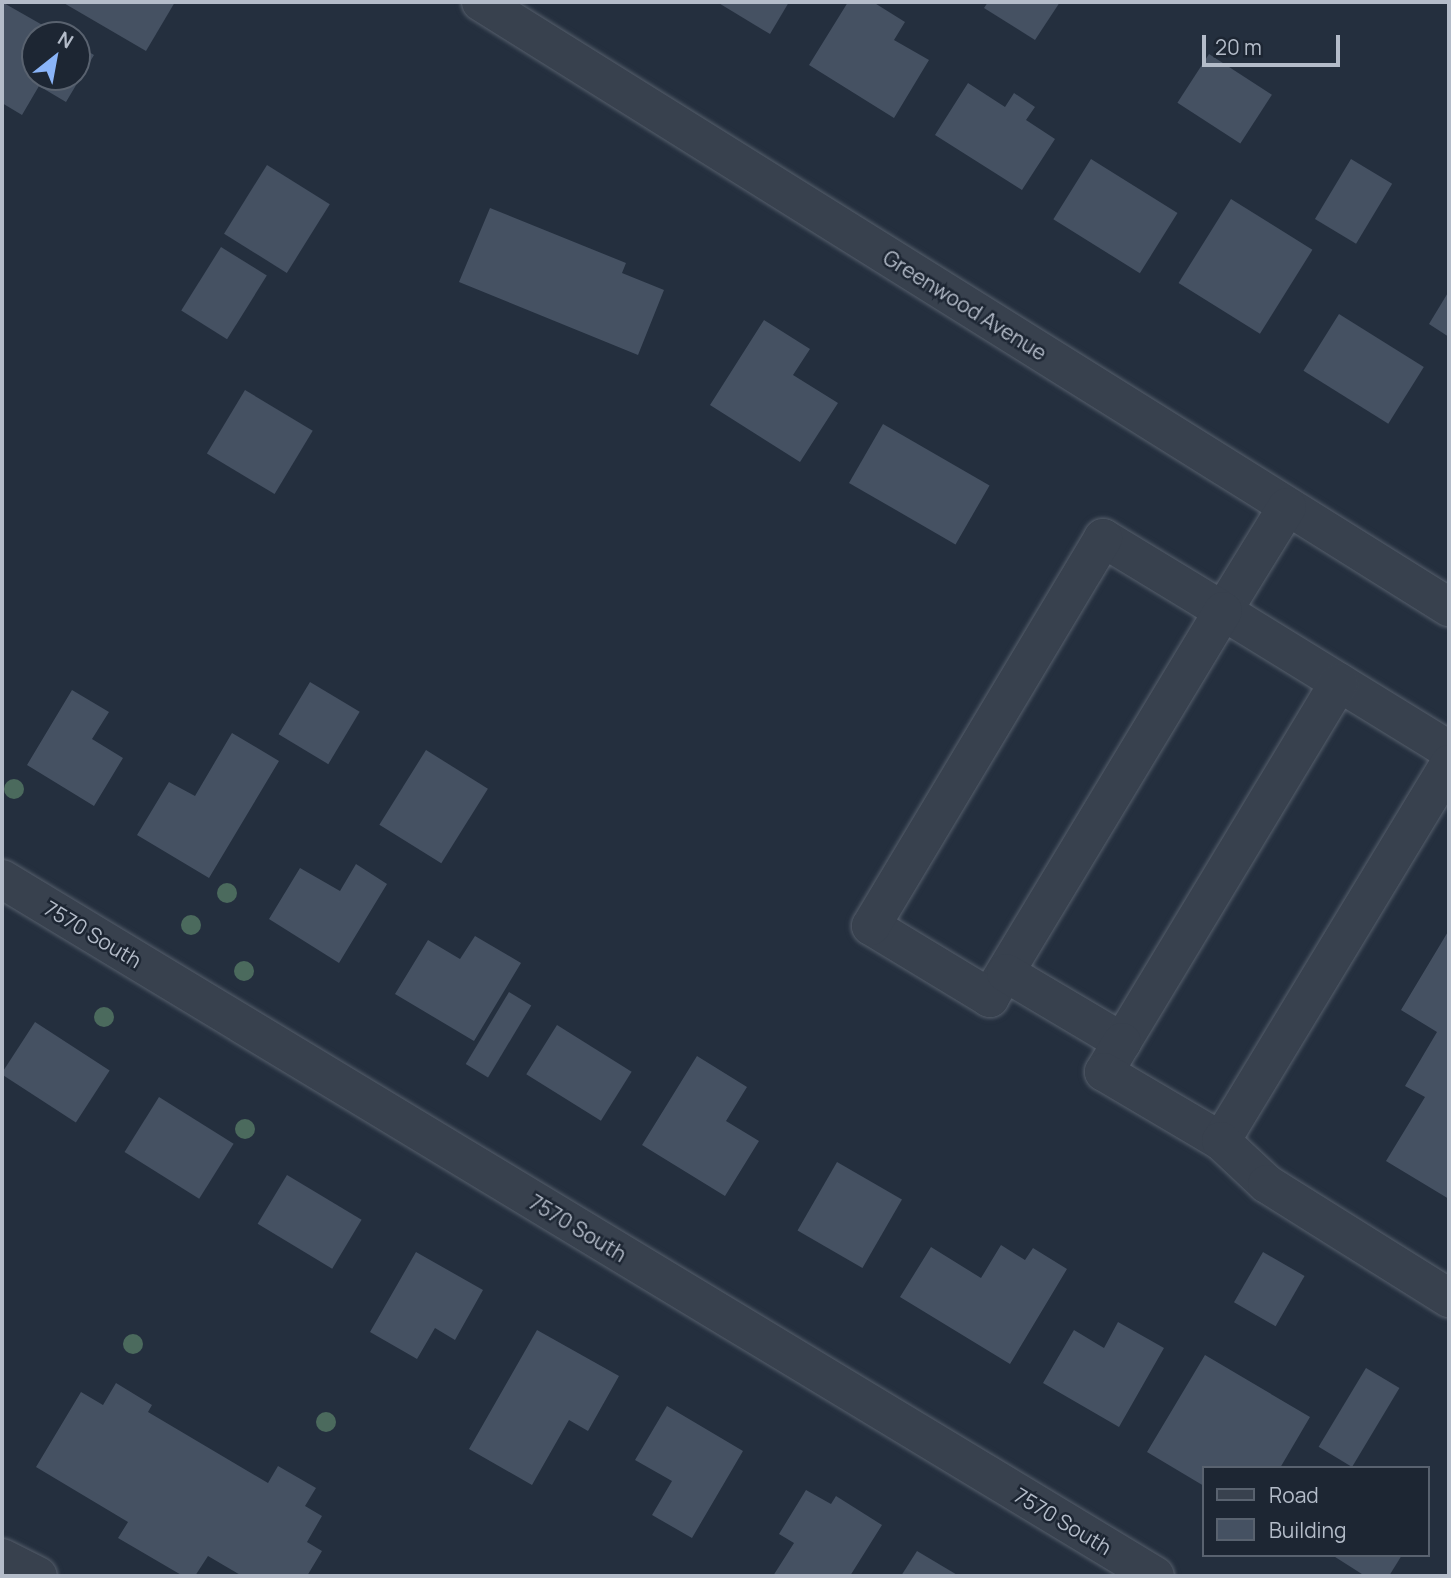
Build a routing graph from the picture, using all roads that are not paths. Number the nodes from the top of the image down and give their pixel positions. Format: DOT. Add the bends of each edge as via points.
graph roads {
  1 [pos="481,2"];
  2 [pos="1287,507"];
  3 [pos="1449,607"];
  4 [pos="1223,611"];
  5 [pos="1339,682"];
  6 [pos="1449,750"];
  7 [pos="1449,764"];
  8 [pos="2,879"];
  9 [pos="1006,973"];
  10 [pos="1122,1042"];
  11 [pos="1221,1141"];
  12 [pos="1449,1298"];
  13 [pos="2,1558"];
  14 [pos="38,1576"];
  15 [pos="1155,1576"];
  1 -- 2 [label="street, Greenwood Avenue"];
  2 -- 3 [label="street, Greenwood Avenue"];
  2 -- 4 [label="street"];
  4 -- 5 [label="street"];
  4 -- 9 [label="street"];
  4 -- 9 [label="street" via="1103,538 871,926 990,998"];
  5 -- 6 [label="street"];
  5 -- 10 [label="street"];
  7 -- 11 [label="street"];
  8 -- 15 [label="street, 7570 South"];
  9 -- 10 [label="street"];
  10 -- 11 [label="street" via="1104,1072"];
  11 -- 12 [label="street" via="1267,1184"];
  13 -- 14 [label="street"];
}
